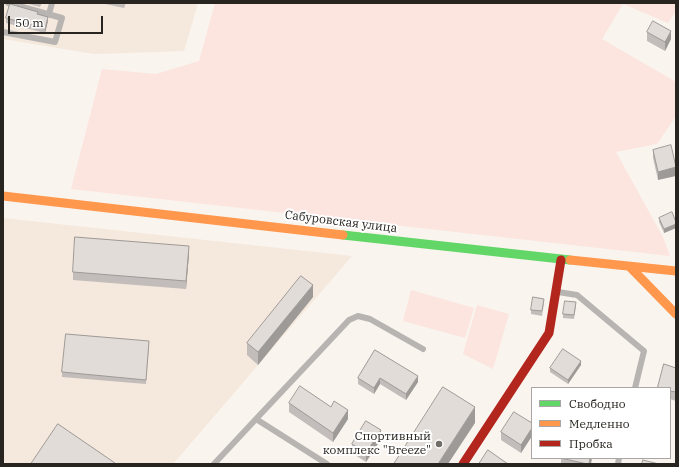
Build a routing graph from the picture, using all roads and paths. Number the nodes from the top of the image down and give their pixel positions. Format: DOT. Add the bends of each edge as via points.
graph roads {
  1 [pos="8,3"];
  2 [pos="52,3"];
  3 [pos="49,14"];
  4 [pos="3,32"];
  5 [pos="3,196"];
  6 [pos="561,260"];
  7 [pos="630,267"];
  8 [pos="676,271"];
  9 [pos="557,292"];
  10 [pos="676,314"];
  11 [pos="423,349"];
  12 [pos="636,387"];
  13 [pos="256,419"];
  14 [pos="214,464"];
  15 [pos="327,464"];
  16 [pos="463,464"];
  1 -- 3 [label="lane"];
  2 -- 3 [label="lane"];
  3 -- 4 [label="lane" via="62,18 55,42"];
  5 -- 6 [label="street, Сабуровская улица"];
  6 -- 7 [label="street, Сабуровская улица"];
  6 -- 9 [label="street"];
  7 -- 8 [label="street, Сабуровская улица"];
  7 -- 10 [label="street"];
  9 -- 12 [label="lane" via="577,295 644,351"];
  9 -- 16 [label="street" via="549,333"];
  11 -- 13 [label="lane" via="370,319 358,316 349,320"];
  13 -- 14 [label="lane"];
  13 -- 15 [label="lane"];
}
